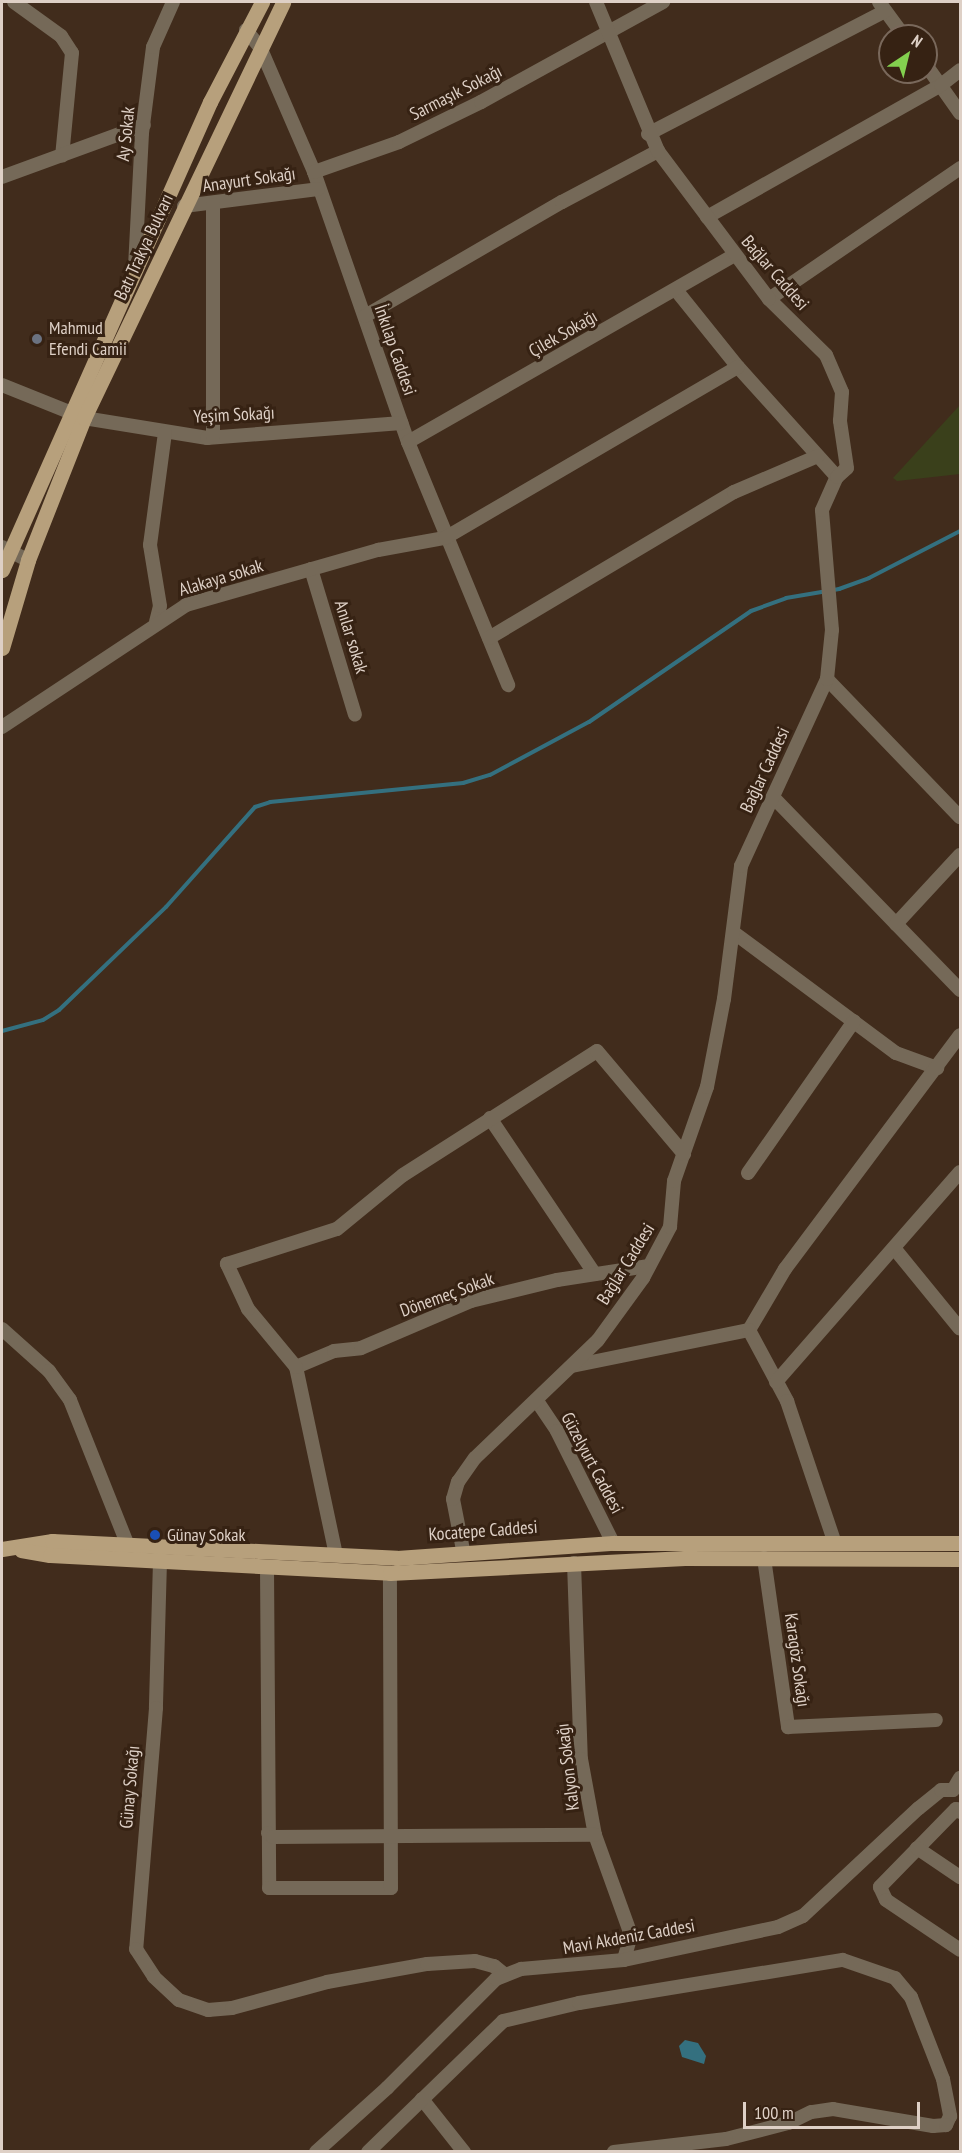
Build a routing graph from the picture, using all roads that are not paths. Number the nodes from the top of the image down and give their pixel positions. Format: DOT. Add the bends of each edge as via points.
graph roads {
  1 [pos="14,2"];
  2 [pos="173,2"];
  3 [pos="262,2"];
  4 [pos="596,2"];
  5 [pos="663,2"];
  6 [pos="281,3"];
  7 [pos="882,6"];
  8 [pos="895,24"];
  9 [pos="246,30"];
  10 [pos="609,33"];
  11 [pos="260,47"];
  12 [pos="960,70"];
  13 [pos="938,81"];
  14 [pos="941,85"];
  15 [pos="960,113"];
  16 [pos="144,125"];
  17 [pos="648,134"];
  18 [pos="658,152"];
  19 [pos="62,156"];
  20 [pos="960,168"];
  21 [pos="314,172"];
  22 [pos="2,177"];
  23 [pos="318,189"];
  24 [pos="213,205"];
  25 [pos="184,206"];
  26 [pos="707,217"];
  27 [pos="734,255"];
  28 [pos="135,274"];
  29 [pos="676,290"];
  30 [pos="769,299"];
  31 [pos="365,316"];
  32 [pos="738,368"];
  33 [pos="2,386"];
  34 [pos="77,416"];
  35 [pos="401,423"];
  36 [pos="165,433"];
  37 [pos="213,437"];
  38 [pos="408,442"];
  39 [pos="818,456"];
  40 [pos="837,477"];
  41 [pos="445,538"];
  42 [pos="5,548"];
  43 [pos="28,560"];
  44 [pos="311,569"];
  45 [pos="2,570"];
  46 [pos="156,622"];
  47 [pos="489,638"];
  48 [pos="2,648"];
  49 [pos="827,679"];
  50 [pos="508,685"];
  51 [pos="355,715"];
  52 [pos="2,727"];
  53 [pos="773,797"];
  54 [pos="960,817"];
  55 [pos="960,855"];
  56 [pos="896,924"];
  57 [pos="732,932"];
  58 [pos="960,990"];
  59 [pos="854,1022"];
  60 [pos="960,1035"];
  61 [pos="937,1068"];
  62 [pos="490,1118"];
  63 [pos="684,1154"];
  64 [pos="960,1172"];
  65 [pos="748,1173"];
  66 [pos="894,1248"];
  67 [pos="649,1266"];
  68 [pos="595,1274"];
  69 [pos="2,1329"];
  70 [pos="960,1329"];
  71 [pos="749,1330"];
  72 [pos="572,1366"];
  73 [pos="296,1367"];
  74 [pos="776,1382"];
  75 [pos="537,1401"];
  76 [pos="959,1540"];
  77 [pos="834,1541"];
  78 [pos="613,1543"];
  79 [pos="128,1546"];
  80 [pos="5,1548"];
  81 [pos="463,1550"];
  82 [pos="336,1555"];
  83 [pos="764,1558"];
  84 [pos="960,1558"];
  85 [pos="160,1561"];
  86 [pos="574,1563"];
  87 [pos="467,1567"];
  88 [pos="267,1568"];
  89 [pos="390,1573"];
  90 [pos="936,1720"];
  91 [pos="958,1788"];
  92 [pos="960,1812"];
  93 [pos="268,1833"];
  94 [pos="595,1835"];
  95 [pos="390,1836"];
  96 [pos="917,1848"];
  97 [pos="960,1877"];
  98 [pos="960,1950"];
  99 [pos="624,1960"];
  100 [pos="504,1976"];
  101 [pos="422,2099"];
  102 [pos="383,2146"];
  103 [pos="316,2151"];
  104 [pos="368,2151"];
  105 [pos="464,2151"];
  106 [pos="614,2151"];
  1 -- 19 [label="street" via="61,36 72,53"];
  2 -- 16 [label="street, Ay Sokak" via="153,47"];
  3 -- 9 [label="main road, Batı Trakya Bulvarı"];
  4 -- 10 [label="street, Bağlar Caddesi"];
  5 -- 10 [label="street, Sarmaşık Sokağı"];
  6 -- 11 [label="main road, Batı Trakya Bulvarı"];
  7 -- 8 [label="street"];
  7 -- 17 [label="street"];
  9 -- 11 [label="street, İnkılap Caddesi"];
  9 -- 28 [label="main road, Batı Trakya Bulvarı"];
  10 -- 17 [label="street, Bağlar Caddesi"];
  10 -- 21 [label="street, Sarmaşık Sokağı" via="399,142"];
  11 -- 21 [label="street, İnkılap Caddesi"];
  11 -- 25 [label="main road, Batı Trakya Bulvarı"];
  12 -- 14 [label="street"];
  13 -- 14 [label="street"];
  14 -- 15 [label="street"];
  14 -- 26 [label="street"];
  16 -- 19 [label="street"];
  16 -- 28 [label="street, Ay Sokak"];
  17 -- 18 [label="street, Bağlar Caddesi"];
  18 -- 26 [label="street, Bağlar Caddesi"];
  18 -- 31 [label="street" via="562,202"];
  19 -- 22 [label="street"];
  20 -- 30 [label="street"];
  21 -- 23 [label="street, İnkılap Caddesi"];
  23 -- 24 [label="street, Anayurt Sokağı"];
  23 -- 31 [label="street, İnkılap Caddesi"];
  24 -- 25 [label="street, Anayurt Sokağı"];
  24 -- 37 [label="street"];
  25 -- 34 [label="main road, Batı Trakya Bulvarı"];
  26 -- 27 [label="street, Bağlar Caddesi"];
  27 -- 29 [label="street, Çilek Sokağı"];
  27 -- 30 [label="street, Bağlar Caddesi"];
  28 -- 34 [label="main road, Batı Trakya Bulvarı"];
  29 -- 32 [label="street"];
  29 -- 38 [label="street, Çilek Sokağı"];
  30 -- 40 [label="street, Bağlar Caddesi" via="826,355 842,392 840,421 847,468"];
  31 -- 35 [label="street, İnkılap Caddesi"];
  32 -- 39 [label="street"];
  32 -- 41 [label="street, Alakaya sokak"];
  33 -- 34 [label="street, Yeşim Sokağı"];
  34 -- 36 [label="street, Yeşim Sokağı"];
  34 -- 42 [label="main road, Batı Trakya Bulvarı"];
  34 -- 43 [label="main road, Batı Trakya Bulvarı"];
  35 -- 37 [label="street, Yeşim Sokağı"];
  35 -- 38 [label="street, İnkılap Caddesi"];
  36 -- 37 [label="street, Yeşim Sokağı"];
  36 -- 46 [label="street" via="150,545 160,606"];
  38 -- 41 [label="street, İnkılap Caddesi"];
  39 -- 40 [label="street"];
  39 -- 47 [label="street" via="734,492"];
  40 -- 49 [label="street, Bağlar Caddesi" via="822,510 823,561 831,616"];
  41 -- 44 [label="street, Alakaya sokak" via="378,550"];
  41 -- 47 [label="street, İnkılap Caddesi"];
  42 -- 43 [label="street"];
  42 -- 45 [label="main road, Batı Trakya Bulvarı"];
  43 -- 48 [label="main road, Batı Trakya Bulvarı"];
  44 -- 46 [label="street, Alakaya sokak" via="186,604"];
  44 -- 51 [label="street, Anılar sokak"];
  46 -- 52 [label="street, Alakaya sokak"];
  47 -- 50 [label="street, İnkılap Caddesi"];
  49 -- 53 [label="street, Bağlar Caddesi"];
  49 -- 54 [label="street"];
  53 -- 56 [label="street"];
  53 -- 57 [label="street, Bağlar Caddesi" via="741,866"];
  55 -- 56 [label="street"];
  56 -- 58 [label="street"];
  57 -- 59 [label="street"];
  57 -- 63 [label="street, Bağlar Caddesi" via="707,1087"];
  59 -- 61 [label="street" via="896,1053"];
  59 -- 65 [label="street"];
  60 -- 61 [label="street"];
  61 -- 71 [label="street" via="785,1269"];
  62 -- 63 [label="street" via="597,1052"];
  62 -- 68 [label="street"];
  62 -- 73 [label="street" via="403,1175 337,1229 227,1264 248,1310"];
  63 -- 67 [label="street, Bağlar Caddesi" via="674,1181 670,1227"];
  64 -- 66 [label="street"];
  66 -- 70 [label="street"];
  66 -- 74 [label="street"];
  67 -- 68 [label="street, Dönemeç Sokak"];
  67 -- 72 [label="street, Bağlar Caddesi" via="598,1340"];
  68 -- 73 [label="street, Dönemeç Sokak" via="471,1301 361,1348 334,1351"];
  69 -- 79 [label="street" via="49,1371 70,1400"];
  71 -- 72 [label="street"];
  71 -- 74 [label="street"];
  72 -- 75 [label="street, Bağlar Caddesi"];
  73 -- 82 [label="street"];
  74 -- 77 [label="street" via="787,1401"];
  75 -- 78 [label="street, Güzelyurt Caddesi" via="557,1431"];
  75 -- 81 [label="street, Bağlar Caddesi" via="475,1458 458,1482 453,1499"];
  76 -- 77 [label="main road, Kocatepe Caddesi"];
  77 -- 78 [label="main road, Kocatepe Caddesi"];
  78 -- 81 [label="main road, Kocatepe Caddesi"];
  79 -- 80 [label="main road, Kocatepe Caddesi" via="52,1541"];
  79 -- 82 [label="main road, Kocatepe Caddesi"];
  80 -- 85 [label="main road, Kocatepe Caddesi" via="50,1555"];
  81 -- 82 [label="main road, Kocatepe Caddesi" via="397,1558"];
  81 -- 87 [label="main road"];
  83 -- 84 [label="main road, Kocatepe Caddesi"];
  83 -- 86 [label="main road, Kocatepe Caddesi"];
  83 -- 90 [label="street, Karagöz Sokağı" via="788,1727"];
  85 -- 88 [label="main road, Kocatepe Caddesi"];
  85 -- 100 [label="street, Günay Sokağı" via="156,1708 136,1949 154,1977 179,2000 208,2010 427,1964 475,1961 494,1966"];
  86 -- 87 [label="main road, Kocatepe Caddesi"];
  86 -- 94 [label="street, Kalyon Sokağı" via="581,1759"];
  87 -- 89 [label="main road, Kocatepe Caddesi"];
  88 -- 89 [label="main road, Kocatepe Caddesi"];
  88 -- 93 [label="street"];
  89 -- 95 [label="street"];
  91 -- 99 [label="street, Mavi Akdeniz Caddesi" via="941,1790 919,1808 803,1916 778,1928"];
  92 -- 96 [label="street" via="956,1809"];
  93 -- 95 [label="street" via="273,1837"];
  93 -- 95 [label="street" via="269,1888 391,1888"];
  94 -- 95 [label="street"];
  94 -- 99 [label="street, Kalyon Sokağı" via="631,1935"];
  96 -- 97 [label="street"];
  96 -- 98 [label="street" via="884,1881 882,1894"];
  99 -- 100 [label="street, Mavi Akdeniz Caddesi" via="521,1969"];
  100 -- 103 [label="street, Mavi Akdeniz Caddesi" via="496,1979 387,2088"];
  101 -- 102 [label="street"];
  101 -- 105 [label="street"];
  101 -- 106 [label="street" via="502,2021 579,2003 843,1960 895,1978 911,1997 943,2079 950,2116 946,2125 923,2126 861,2111 833,2109 811,2112 788,2123 726,2139"];
  102 -- 104 [label="street"];
}
